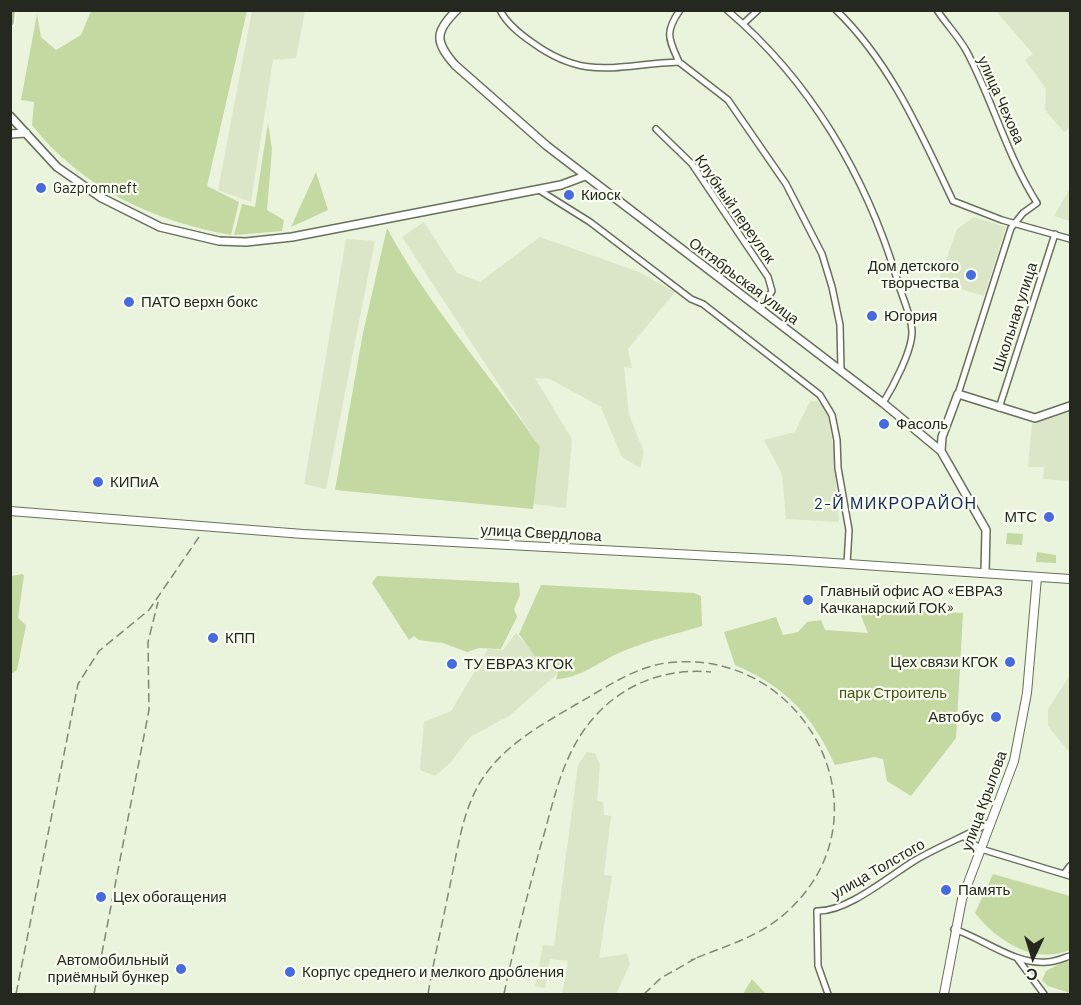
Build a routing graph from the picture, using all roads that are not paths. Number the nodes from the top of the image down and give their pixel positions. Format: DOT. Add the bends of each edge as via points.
graph roads {
  1 [pos="11,10"];
  2 [pos="457,10"];
  3 [pos="500,10"];
  4 [pos="680,10"];
  5 [pos="727,10"];
  6 [pos="758,10"];
  7 [pos="836,10"];
  8 [pos="936,10"];
  9 [pos="10,22"];
  10 [pos="743,24"];
  11 [pos="680,62"];
  12 [pos="10,116"];
  13 [pos="656,129"];
  14 [pos="26,133"];
  15 [pos="10,134"];
  16 [pos="585,176"];
  17 [pos="539,190"];
  18 [pos="1017,223"];
  19 [pos="1055,234"];
  20 [pos="1071,239"];
  21 [pos="760,309"];
  22 [pos="842,372"];
  23 [pos="958,394"];
  24 [pos="883,403"];
  25 [pos="1071,406"];
  26 [pos="999,408"];
  27 [pos="941,451"];
  28 [pos="10,511"];
  29 [pos="847,564"];
  30 [pos="984,573"];
  31 [pos="1037,577"];
  32 [pos="1071,579"];
  33 [pos="993,820"];
  34 [pos="964,837"];
  35 [pos="981,849"];
  36 [pos="1071,866"];
  37 [pos="1064,874"];
  38 [pos="1071,876"];
  39 [pos="954,929"];
  40 [pos="1071,956"];
  41 [pos="1017,958"];
  42 [pos="828,994"];
  43 [pos="944,994"];
  44 [pos="1044,994"];
  1 -- 9 [label="main road"];
  2 -- 16 [label="street, Октябрьская улица" via="442,26 442,50"];
  3 -- 11 [label="street" via="516,31 547,53 580,68"];
  4 -- 11 [label="street" via="668,36"];
  5 -- 10 [label="street"];
  6 -- 10 [label="street"];
  7 -- 18 [label="street" via="908,106 953,201"];
  8 -- 18 [label="street, улица Чехова" via="966,50 1023,180 1037,203"];
  10 -- 24 [label="street" via="777,58 824,121 866,191 912,333 895,384"];
  11 -- 22 [label="street" via="729,100 786,184 822,254 832,287 840,326"];
  12 -- 14 [label="street"];
  13 -- 21 [label="street, Клубный переулок" via="692,164 768,277 772,291"];
  14 -- 15 [label="street"];
  14 -- 17 [label="street" via="57,167 100,197 160,227 219,241 292,237"];
  16 -- 17 [label="street"];
  16 -- 21 [label="street, Октябрьская улица"];
  17 -- 29 [label="street" via="703,304 820,395 832,415 837,440 849,530"];
  18 -- 19 [label="street"];
  18 -- 23 [label="street" via="1011,228"];
  19 -- 20 [label="street"];
  19 -- 26 [label="street, Школьная улица"];
  21 -- 22 [label="street, Октябрьская улица"];
  22 -- 24 [label="street, Октябрьская улица"];
  23 -- 26 [label="street"];
  23 -- 27 [label="street" via="942,436"];
  24 -- 27 [label="street, Октябрьская улица"];
  25 -- 26 [label="street" via="1035,418"];
  27 -- 30 [label="street, Октябрьская улица" via="986,530"];
  28 -- 29 [label="main road, улица Свердлова" via="315,534"];
  29 -- 30 [label="main road, улица Свердлова"];
  30 -- 31 [label="main road, улица Свердлова"];
  31 -- 32 [label="main road, улица Свердлова"];
  31 -- 33 [label="main road, улица Крылова" via="1022,725"];
  33 -- 34 [label="street, улица Толстого"];
  33 -- 35 [label="main road, улица Крылова"];
  34 -- 35 [label="street"];
  34 -- 42 [label="street, улица Толстого" via="922,856 836,908 817,911 818,966"];
  35 -- 37 [label="street"];
  35 -- 39 [label="main road, улица Крылова"];
  36 -- 37 [label="street"];
  37 -- 38 [label="street"];
  39 -- 41 [label="street"];
  39 -- 43 [label="main road, улица Крылова"];
  40 -- 41 [label="street" via="1047,963"];
  41 -- 44 [label="street"];
}
